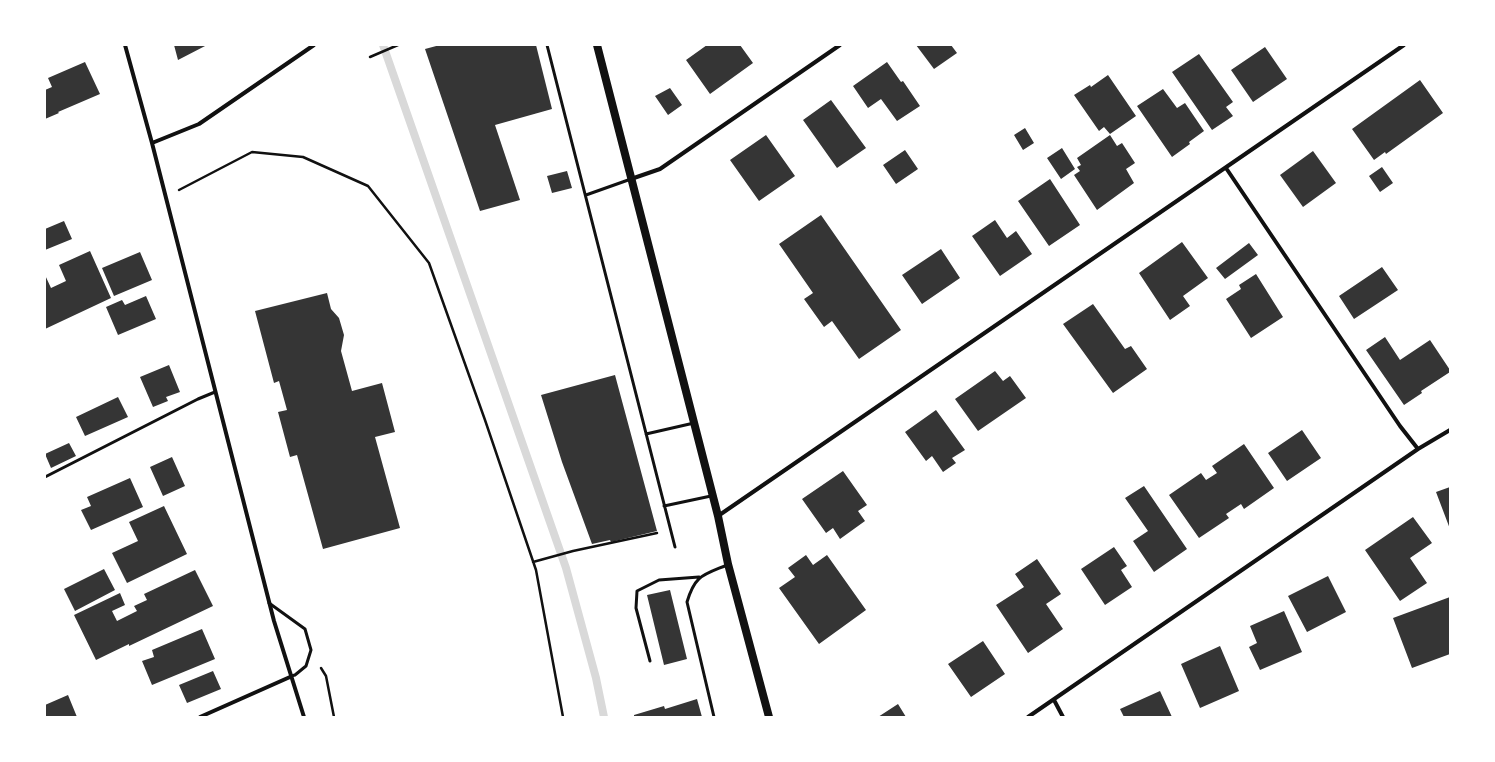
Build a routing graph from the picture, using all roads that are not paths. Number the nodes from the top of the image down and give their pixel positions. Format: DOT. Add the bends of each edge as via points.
graph roads {
  1 [pos="126,45"];
  2 [pos="314,45"];
  3 [pos="547,45"];
  4 [pos="597,45"];
  5 [pos="840,45"];
  6 [pos="1404,45"];
  7 [pos="152,143"];
  8 [pos="1226,168"];
  9 [pos="631,179"];
  10 [pos="586,196"];
  11 [pos="215,392"];
  12 [pos="694,423"];
  13 [pos="1450,430"];
  14 [pos="646,434"];
  15 [pos="1418,449"];
  16 [pos="45,477"];
  17 [pos="713,496"];
  18 [pos="664,506"];
  19 [pos="718,516"];
  20 [pos="675,547"];
  21 [pos="728,564"];
  22 [pos="699,577"];
  23 [pos="269,603"];
  24 [pos="650,661"];
  25 [pos="290,677"];
  26 [pos="1054,700"];
  27 [pos="200,717"];
  28 [pos="304,717"];
  29 [pos="714,717"];
  30 [pos="769,717"];
  31 [pos="1028,717"];
  32 [pos="1063,717"];
  1 -- 7 [label="street"];
  2 -- 7 [label="street" via="199,124"];
  3 -- 10 [label="lane"];
  4 -- 9 [label="main road"];
  5 -- 9 [label="street" via="660,169"];
  6 -- 8 [label="street"];
  7 -- 11 [label="street"];
  8 -- 15 [label="street"];
  8 -- 19 [label="street"];
  9 -- 10 [label="lane"];
  9 -- 12 [label="main road"];
  10 -- 14 [label="lane"];
  11 -- 16 [label="lane"];
  11 -- 23 [label="street"];
  12 -- 14 [label="lane"];
  12 -- 17 [label="main road"];
  13 -- 15 [label="street"];
  14 -- 18 [label="lane"];
  15 -- 26 [label="street"];
  17 -- 18 [label="lane"];
  17 -- 19 [label="main road"];
  18 -- 20 [label="lane"];
  19 -- 21 [label="main road"];
  21 -- 22 [label="lane"];
  21 -- 30 [label="main road"];
  22 -- 24 [label="lane" via="659,580 637,590 636,608"];
  22 -- 29 [label="lane" via="691,588 687,602"];
  23 -- 25 [label="street"];
  23 -- 25 [label="lane" via="305,629 312,650 306,666"];
  25 -- 27 [label="street"];
  25 -- 28 [label="street"];
  26 -- 31 [label="street"];
  26 -- 32 [label="street"];
}
